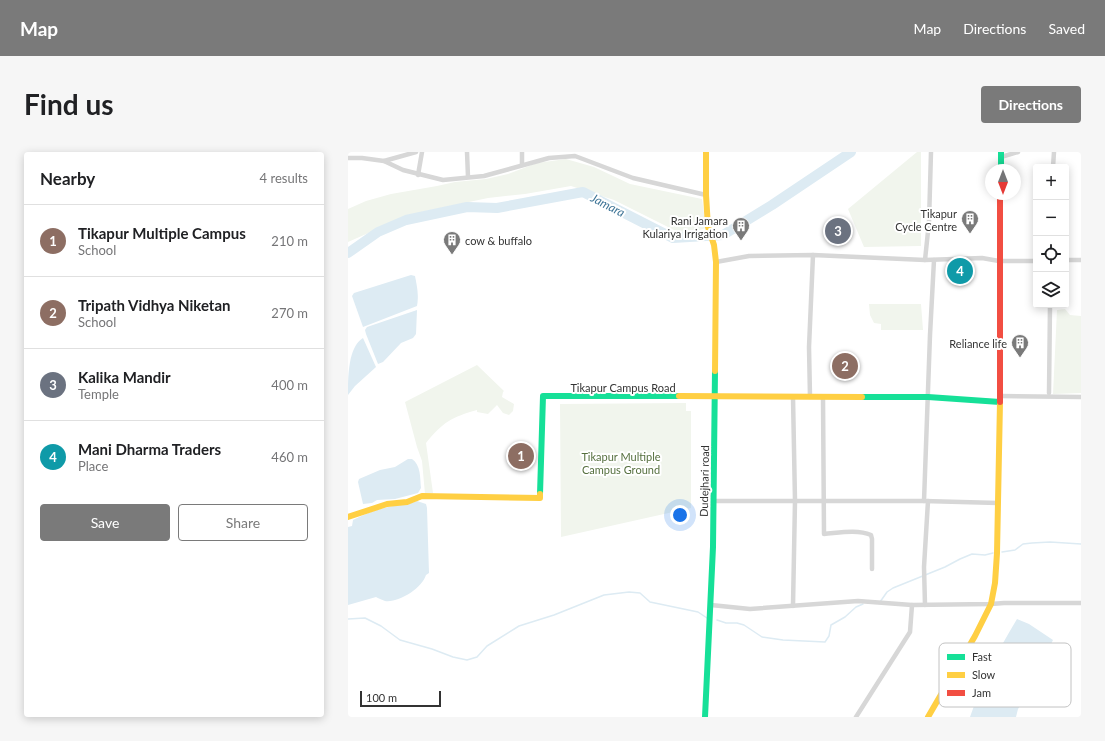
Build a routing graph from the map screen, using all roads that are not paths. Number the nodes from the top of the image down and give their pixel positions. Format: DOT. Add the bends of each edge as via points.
graph roads {
  1 [pos="416,152"];
  2 [pos="422,152"];
  3 [pos="467,152"];
  4 [pos="522,152"];
  5 [pos="548,152"];
  6 [pos="706,152"];
  7 [pos="931,152"];
  8 [pos="1018,152"];
  9 [pos="1054,152"];
  10 [pos="575,154"];
  11 [pos="1001,154"];
  12 [pos="348,158"];
  13 [pos="548,158"];
  14 [pos="384,161"];
  15 [pos="1053,164"];
  16 [pos="522,165"];
  17 [pos="418,175"];
  18 [pos="468,177"];
  19 [pos="706,195"];
  20 [pos="1000,200"];
  21 [pos="812,255"];
  22 [pos="926,260"];
  23 [pos="934,260"];
  24 [pos="1069,260"];
  25 [pos="1081,260"];
  26 [pos="999,261"];
  27 [pos="1033,261"];
  28 [pos="716,262"];
  29 [pos="1050,308"];
  30 [pos="1049,393"];
  31 [pos="793,397"];
  32 [pos="810,397"];
  33 [pos="823,397"];
  34 [pos="928,397"];
  35 [pos="1081,397"];
  36 [pos="715,398"];
  37 [pos="1000,399"];
  38 [pos="714,501"];
  39 [pos="795,501"];
  40 [pos="824,501"];
  41 [pos="926,501"];
  42 [pos="998,503"];
  43 [pos="348,517"];
  44 [pos="872,569"];
  45 [pos="1081,603"];
  46 [pos="990,604"];
  47 [pos="711,605"];
  48 [pos="912,605"];
  49 [pos="925,605"];
  50 [pos="793,606"];
  51 [pos="971,643"];
  52 [pos="939,698"];
  53 [pos="705,717"];
  54 [pos="856,717"];
  55 [pos="928,717"];
  1 -- 14 [label="street"];
  2 -- 17 [label="street"];
  3 -- 18 [label="street"];
  4 -- 16 [label="street"];
  5 -- 13 [label="street"];
  6 -- 19 [label="street, Dudejhari road"];
  7 -- 22 [label="street"];
  8 -- 11 [label="street"];
  9 -- 15 [label="street"];
  10 -- 13 [label="street"];
  10 -- 19 [label="street" via="632,178"];
  12 -- 14 [label="street"];
  13 -- 16 [label="street"];
  14 -- 17 [label="street"];
  16 -- 18 [label="street" via="484,176"];
  17 -- 18 [label="street" via="443,180"];
  19 -- 28 [label="street, Dudejhari road" via="708,227"];
  20 -- 26 [label="street"];
  21 -- 22 [label="street"];
  21 -- 28 [label="street" via="749,256"];
  21 -- 32 [label="street"];
  22 -- 23 [label="street"];
  23 -- 26 [label="street" via="982,258"];
  23 -- 34 [label="street"];
  24 -- 25 [label="street"];
  26 -- 27 [label="street"];
  26 -- 37 [label="street"];
  28 -- 36 [label="street, Dudejhari road"];
  29 -- 30 [label="street"];
  31 -- 32 [label="street, Tikapur Campus Road"];
  31 -- 36 [label="street, Tikapur Campus Road"];
  31 -- 39 [label="street"];
  32 -- 33 [label="street, Tikapur Campus Road"];
  33 -- 34 [label="street, Tikapur Campus Road"];
  33 -- 40 [label="street"];
  34 -- 37 [label="street, Tikapur Campus Road"];
  34 -- 41 [label="street"];
  35 -- 37 [label="street"];
  36 -- 38 [label="street, Dudejhari road"];
  36 -- 43 [label="street, Tikapur Campus Road" via="543,396 540,498 422,496"];
  37 -- 42 [label="street"];
  38 -- 39 [label="street"];
  38 -- 47 [label="street, Dudejhari road"];
  39 -- 40 [label="street"];
  39 -- 50 [label="street"];
  40 -- 41 [label="street"];
  40 -- 44 [label="street" via="824,534 852,532 871,535"];
  41 -- 42 [label="street"];
  41 -- 49 [label="street"];
  42 -- 46 [label="street" via="995,583"];
  45 -- 46 [label="street"];
  46 -- 49 [label="street"];
  46 -- 51 [label="street"];
  47 -- 50 [label="street" via="750,609"];
  47 -- 53 [label="street, Dudejhari road"];
  48 -- 49 [label="street"];
  48 -- 50 [label="street" via="858,601"];
  48 -- 54 [label="street" via="910,632"];
  52 -- 55 [label="street"];
}
